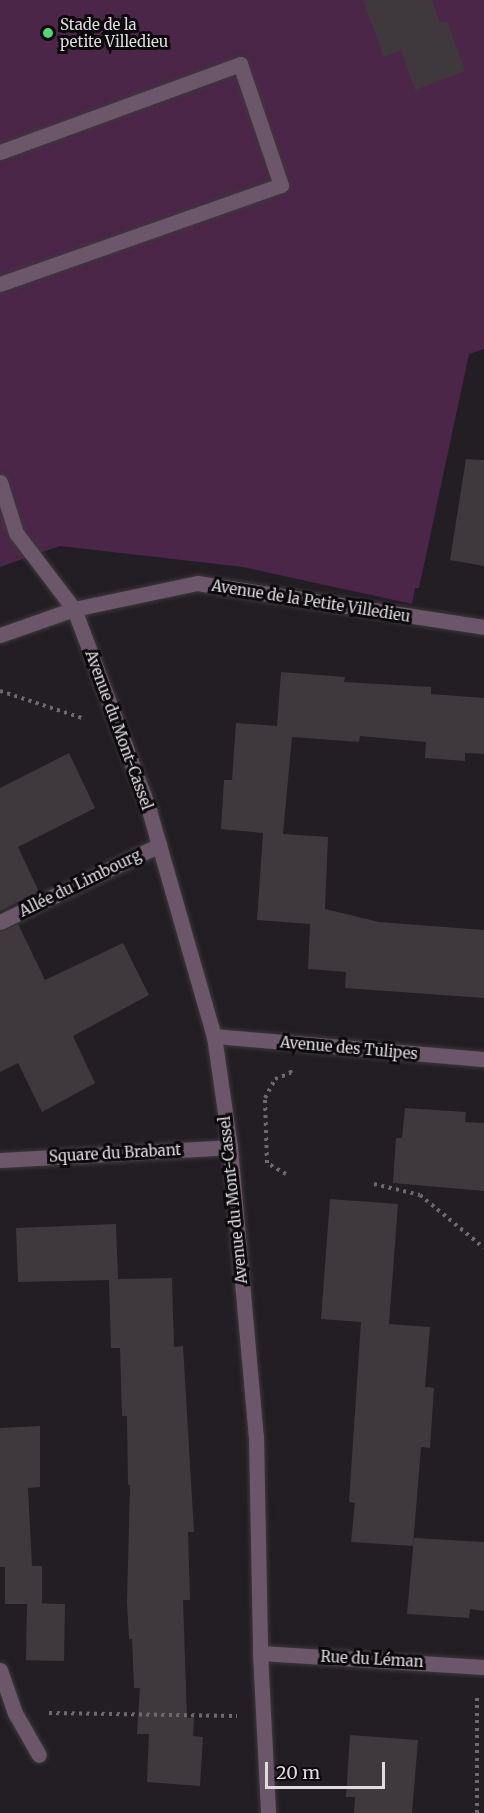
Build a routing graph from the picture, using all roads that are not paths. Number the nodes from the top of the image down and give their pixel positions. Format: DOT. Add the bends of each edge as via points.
graph roads {
  1 [pos="0,152"];
  2 [pos="0,284"];
  3 [pos="0,482"];
  4 [pos="74,609"];
  5 [pos="484,627"];
  6 [pos="0,635"];
  7 [pos="159,845"];
  8 [pos="0,922"];
  9 [pos="214,1036"];
  10 [pos="484,1059"];
  11 [pos="230,1147"];
  12 [pos="0,1160"];
  13 [pos="260,1653"];
  14 [pos="480,1666"];
  15 [pos="0,1670"];
  16 [pos="39,1755"];
  17 [pos="268,1813"];
  1 -- 2 [label="street" via="240,64 281,185"];
  3 -- 4 [label="street, Avenue du Mont-Cassel" via="16,533"];
  4 -- 5 [label="street, Avenue de la Petite Villedieu" via="196,583"];
  4 -- 6 [label="street, Avenue de la Petite Villedieu"];
  4 -- 7 [label="street, Avenue du Mont-Cassel"];
  7 -- 8 [label="street, Allée du Limbourg"];
  7 -- 9 [label="street, Avenue du Mont-Cassel"];
  9 -- 10 [label="street, Avenue des Tulipes"];
  9 -- 11 [label="street, Avenue du Mont-Cassel"];
  11 -- 12 [label="street, Square du Brabant"];
  11 -- 13 [label="street, Avenue du Mont-Cassel" via="256,1436"];
  13 -- 14 [label="street, Rue du Léman"];
  13 -- 17 [label="street, Avenue du Mont-Cassel"];
  15 -- 16 [label="street" via="15,1713"];
}
